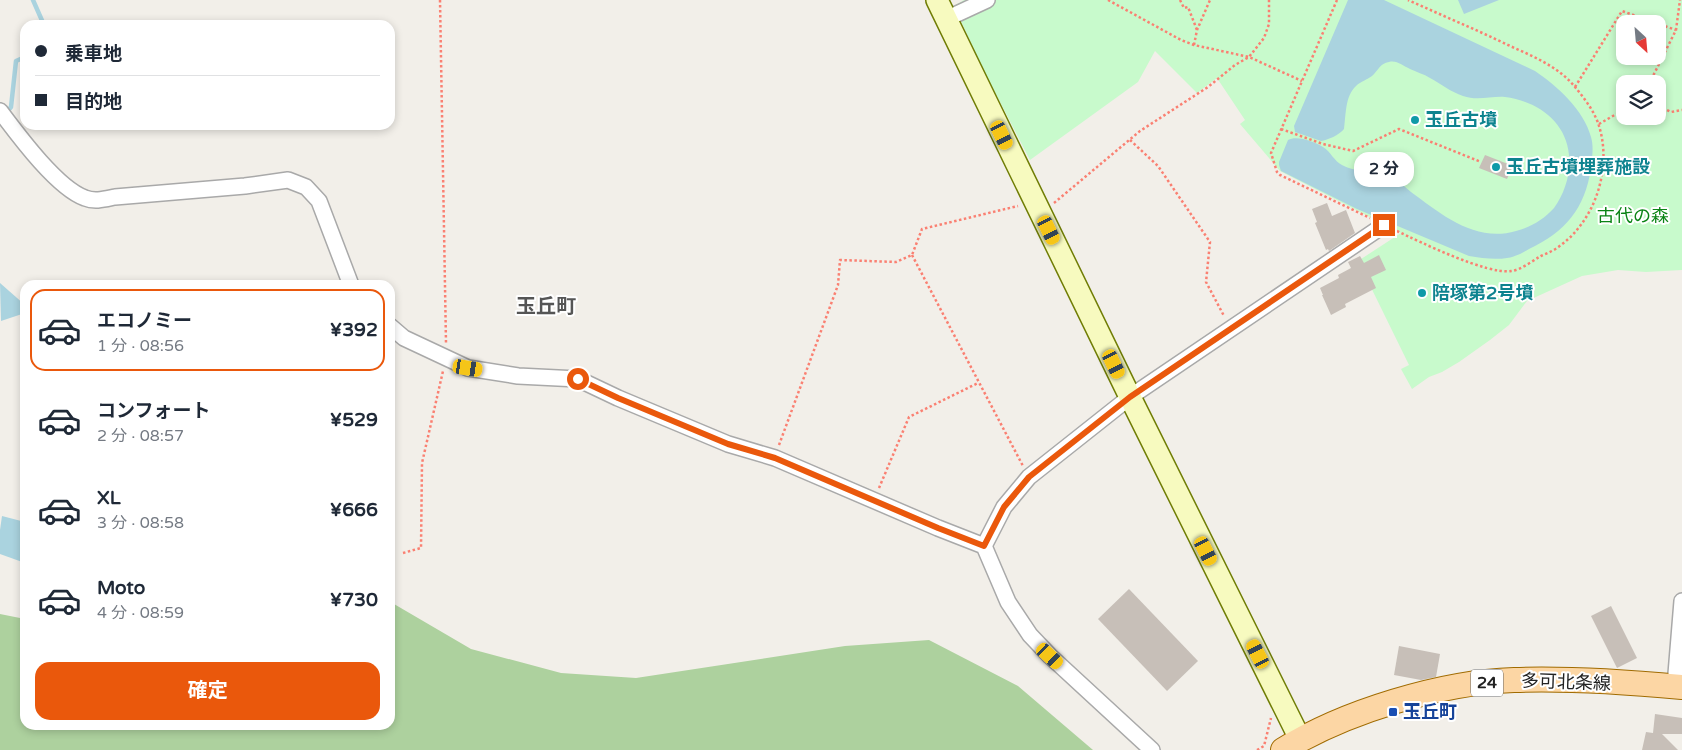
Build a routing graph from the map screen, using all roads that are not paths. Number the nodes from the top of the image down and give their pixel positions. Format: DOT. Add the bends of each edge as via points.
graph roads {
  1 [pos="987,0"];
  2 [pos="941,9"];
  3 [pos="0,111"];
  4 [pos="1384,225"];
  5 [pos="349,280"];
  6 [pos="395,330"];
  7 [pos="1130,397"];
  8 [pos="984,546"];
  9 [pos="1682,600"];
  10 [pos="1679,687"];
  11 [pos="1291,745"];
  12 [pos="1152,750"];
  1 -- 2 [label="street"];
  2 -- 7 [label="street"];
  3 -- 5 [label="street" via="22,141 62,183 87,199 288,180 306,187 319,201"];
  4 -- 7 [label="street"];
  6 -- 8 [label="street" via="404,338 468,368 518,376 578,379 728,444 775,458"];
  7 -- 8 [label="street" via="1029,477 1004,507"];
  7 -- 11 [label="street"];
  8 -- 12 [label="street" via="1008,602 1030,635"];
  9 -- 10 [label="street"];
  10 -- 11 [label="main road, 多可北条線 / 24" via="1522,680 1468,685 1416,695 1372,709"];
}
